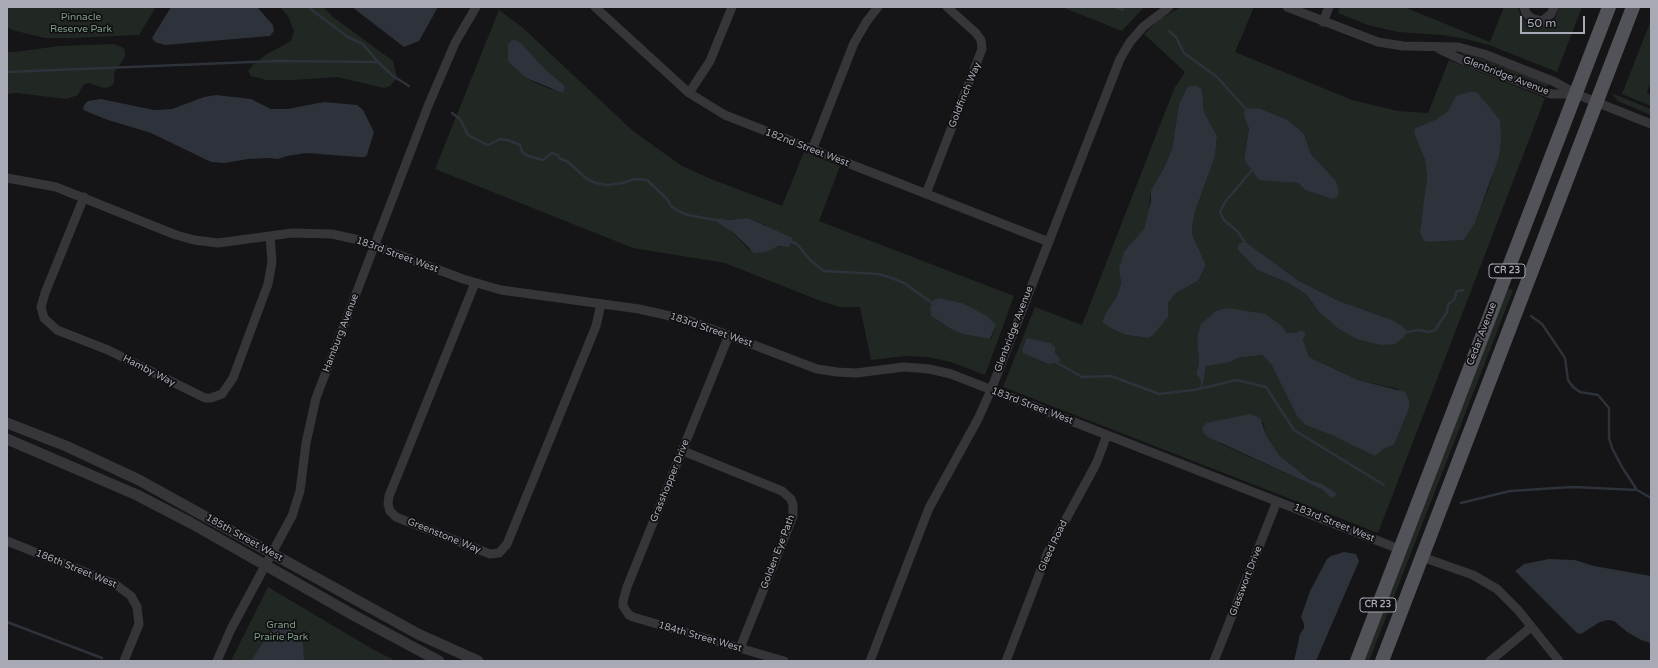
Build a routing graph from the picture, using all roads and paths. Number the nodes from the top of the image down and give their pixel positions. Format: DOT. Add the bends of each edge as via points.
graph roads {
  1 [pos="476,7"];
  2 [pos="595,7"];
  3 [pos="732,7"];
  4 [pos="878,7"];
  5 [pos="947,7"];
  6 [pos="1169,7"];
  7 [pos="1287,7"];
  8 [pos="1329,7"];
  9 [pos="1524,7"];
  10 [pos="1554,7"];
  11 [pos="1609,7"];
  12 [pos="1633,7"];
  13 [pos="1155,11"];
  14 [pos="1323,22"];
  15 [pos="1438,48"];
  16 [pos="688,93"];
  17 [pos="1576,94"];
  18 [pos="1597,102"];
  19 [pos="1651,124"];
  20 [pos="812,150"];
  21 [pos="7,178"];
  22 [pos="926,194"];
  23 [pos="84,197"];
  24 [pos="270,236"];
  25 [pos="1049,242"];
  26 [pos="374,246"];
  27 [pos="475,283"];
  28 [pos="600,304"];
  29 [pos="729,335"];
  30 [pos="991,390"];
  31 [pos="7,423"];
  32 [pos="1107,435"];
  33 [pos="7,440"];
  34 [pos="683,451"];
  35 [pos="1278,501"];
  36 [pos="7,541"];
  37 [pos="1399,549"];
  38 [pos="272,553"];
  39 [pos="1422,557"];
  40 [pos="264,566"];
  41 [pos="640,620"];
  42 [pos="1531,627"];
  43 [pos="740,648"];
  44 [pos="124,661"];
  45 [pos="217,661"];
  46 [pos="439,661"];
  47 [pos="478,661"];
  48 [pos="784,661"];
  49 [pos="870,661"];
  50 [pos="1006,661"];
  51 [pos="1214,661"];
  52 [pos="1357,661"];
  53 [pos="1382,661"];
  54 [pos="1490,661"];
  55 [pos="1559,661"];
  1 -- 26 [label="street, Hamburg Avenue" via="441,73"];
  2 -- 16 [label="street, 182nd Street West"];
  3 -- 16 [label="street" via="710,61"];
  4 -- 20 [label="street" via="854,43"];
  5 -- 22 [label="street, Goldfinch Way" via="978,36 982,49"];
  6 -- 13 [label="street, Glenbridge Avenue"];
  7 -- 14 [label="street, Glenbridge Avenue"];
  8 -- 14 [label="street"];
  9 -- 10 [label="street" via="1531,18 1542,21 1551,14"];
  11 -- 17 [label="main road, Cedar Avenue / CR 23"];
  12 -- 18 [label="main road, CR 23"];
  13 -- 25 [label="street, Glenbridge Avenue" via="1120,59"];
  14 -- 15 [label="street, Glenbridge Avenue" via="1378,42"];
  15 -- 17 [label="street, Glenbridge Avenue" via="1551,94"];
  15 -- 17 [label="street, Glenbridge Avenue" via="1468,49 1555,82"];
  16 -- 20 [label="street, 182nd Street West" via="725,116"];
  17 -- 18 [label="street"];
  17 -- 37 [label="main road, Cedar Avenue / CR 23"];
  18 -- 19 [label="street"];
  18 -- 39 [label="main road, CR 23"];
  20 -- 22 [label="street, 182nd Street West"];
  21 -- 23 [label="street, 183rd Street West" via="56,187"];
  22 -- 25 [label="street, 182nd Street West"];
  23 -- 24 [label="street, 183rd Street West" via="187,238 218,242"];
  23 -- 24 [label="street, Hamby Way" via="45,293 41,307 44,318 57,330 108,350 205,398 222,394 233,378 268,284 272,262"];
  24 -- 26 [label="street, 183rd Street West" via="318,232 359,240"];
  25 -- 30 [label="street, Glenbridge Avenue"];
  26 -- 27 [label="street, 183rd Street West"];
  26 -- 38 [label="street, Hamburg Avenue" via="316,398 296,504"];
  27 -- 28 [label="street, 183rd Street West" via="510,292"];
  27 -- 28 [label="street, Greenstone Way" via="388,504 396,517 490,554 499,553 507,544 596,326"];
  28 -- 29 [label="street, 183rd Street West" via="665,314"];
  29 -- 30 [label="street, 183rd Street West" via="827,371 856,373 899,367 929,369 951,374"];
  29 -- 34 [label="street, Grasshopper Drive"];
  30 -- 32 [label="street, 183rd Street West"];
  30 -- 49 [label="street, Glenbridge Avenue" via="978,420 929,508"];
  31 -- 38 [label="street, 185th Street West" via="102,462 183,503"];
  32 -- 35 [label="street, 183rd Street West"];
  32 -- 50 [label="street, Gleed Road" via="1096,464 1048,554"];
  33 -- 40 [label="street, 185th Street West" via="137,495"];
  34 -- 41 [label="street, Grasshopper Drive" via="624,593 622,601 626,610 629,615"];
  34 -- 43 [label="street, Golden Eye Path" via="782,491 793,504 793,516"];
  35 -- 37 [label="street, 183rd Street West"];
  35 -- 51 [label="street, Glasswort Drive"];
  36 -- 44 [label="street, 186th Street West" via="115,584 131,596 137,607 138,628"];
  37 -- 52 [label="main road, Cedar Avenue / CR 23"];
  38 -- 40 [label="street, Hamburg Avenue"];
  38 -- 47 [label="street, 185th Street West" via="418,634"];
  39 -- 42 [label="street" via="1486,582 1506,597"];
  39 -- 53 [label="main road, CR 23"];
  40 -- 45 [label="street, Hamburg Avenue"];
  40 -- 46 [label="street, 185th Street West"];
  41 -- 43 [label="street, 184th Street West"];
  42 -- 54 [label="street"];
  42 -- 55 [label="street"];
  43 -- 48 [label="street, 184th Street West"];
}
